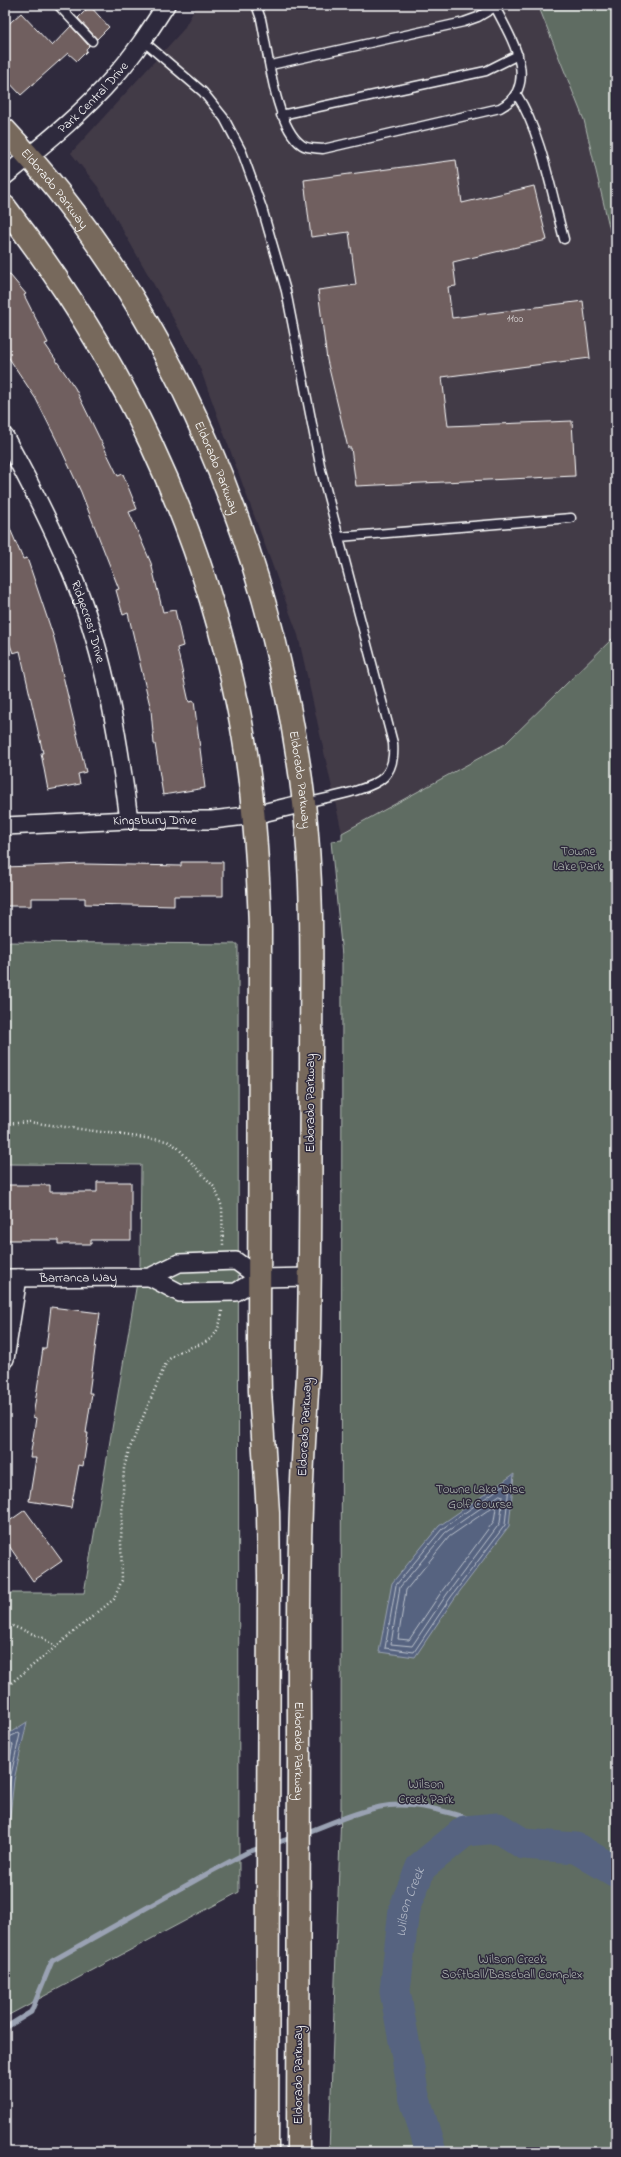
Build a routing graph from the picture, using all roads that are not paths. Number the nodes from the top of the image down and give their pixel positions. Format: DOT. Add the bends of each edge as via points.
graph roads {
  1 [pos="58,5"];
  2 [pos="166,5"];
  3 [pos="256,5"];
  4 [pos="494,6"];
  5 [pos="92,41"];
  6 [pos="143,41"];
  7 [pos="518,55"];
  8 [pos="271,65"];
  9 [pos="517,95"];
  10 [pos="281,115"];
  11 [pos="5,130"];
  12 [pos="29,156"];
  13 [pos="5,176"];
  14 [pos="5,206"];
  15 [pos="564,239"];
  16 [pos="5,437"];
  17 [pos="571,518"];
  18 [pos="339,537"];
  19 [pos="304,803"];
  20 [pos="254,815"];
  21 [pos="129,820"];
  22 [pos="5,826"];
  23 [pos="150,1277"];
  24 [pos="310,1277"];
  25 [pos="12,1278"];
  26 [pos="259,1278"];
  27 [pos="5,1359"];
  28 [pos="267,2152"];
  29 [pos="298,2152"];
  1 -- 5 [label="lane"];
  2 -- 6 [label="street, Park Central Drive"];
  3 -- 8 [label="lane" via="262,19"];
  4 -- 7 [label="lane"];
  4 -- 8 [label="lane" via="478,17 464,22"];
  6 -- 12 [label="street, Park Central Drive" via="114,78 78,115"];
  6 -- 18 [label="lane" via="203,92 224,118 242,152 262,208 286,291 321,470"];
  7 -- 9 [label="lane" via="522,77"];
  7 -- 10 [label="lane" via="486,71"];
  8 -- 10 [label="lane"];
  9 -- 10 [label="lane" via="500,108 323,149 303,146 292,135"];
  9 -- 15 [label="lane" via="527,110 534,130"];
  11 -- 12 [label="main road, Eldorado Parkway"];
  12 -- 13 [label="street, Park Central Drive"];
  12 -- 19 [label="main road, Eldorado Parkway" via="98,245 127,288 171,368 222,478 241,527 272,633 285,688"];
  14 -- 20 [label="main road" via="68,295 109,360 160,460 215,613 238,708"];
  16 -- 21 [label="street, Ridgecrest Drive" via="42,506 76,585 102,668 119,747"];
  17 -- 18 [label="lane"];
  18 -- 19 [label="lane" via="393,743 394,756 384,777 375,783 341,795"];
  19 -- 20 [label="street, Kingsbury Drive"];
  19 -- 24 [label="main road, Eldorado Parkway" via="311,943"];
  20 -- 21 [label="street, Kingsbury Drive" via="212,820"];
  20 -- 26 [label="main road" via="260,930"];
  21 -- 22 [label="street, Kingsbury Drive"];
  23 -- 25 [label="street, Barranca Way"];
  23 -- 26 [label="street, Barranca Way" via="180,1293 236,1292"];
  23 -- 26 [label="street, Barranca Way" via="179,1263 236,1261"];
  24 -- 26 [label="street"];
  24 -- 29 [label="main road, Eldorado Parkway" via="300,1560"];
  25 -- 27 [label="street"];
  26 -- 28 [label="main road" via="260,1390 267,1475 269,1576"];
}
